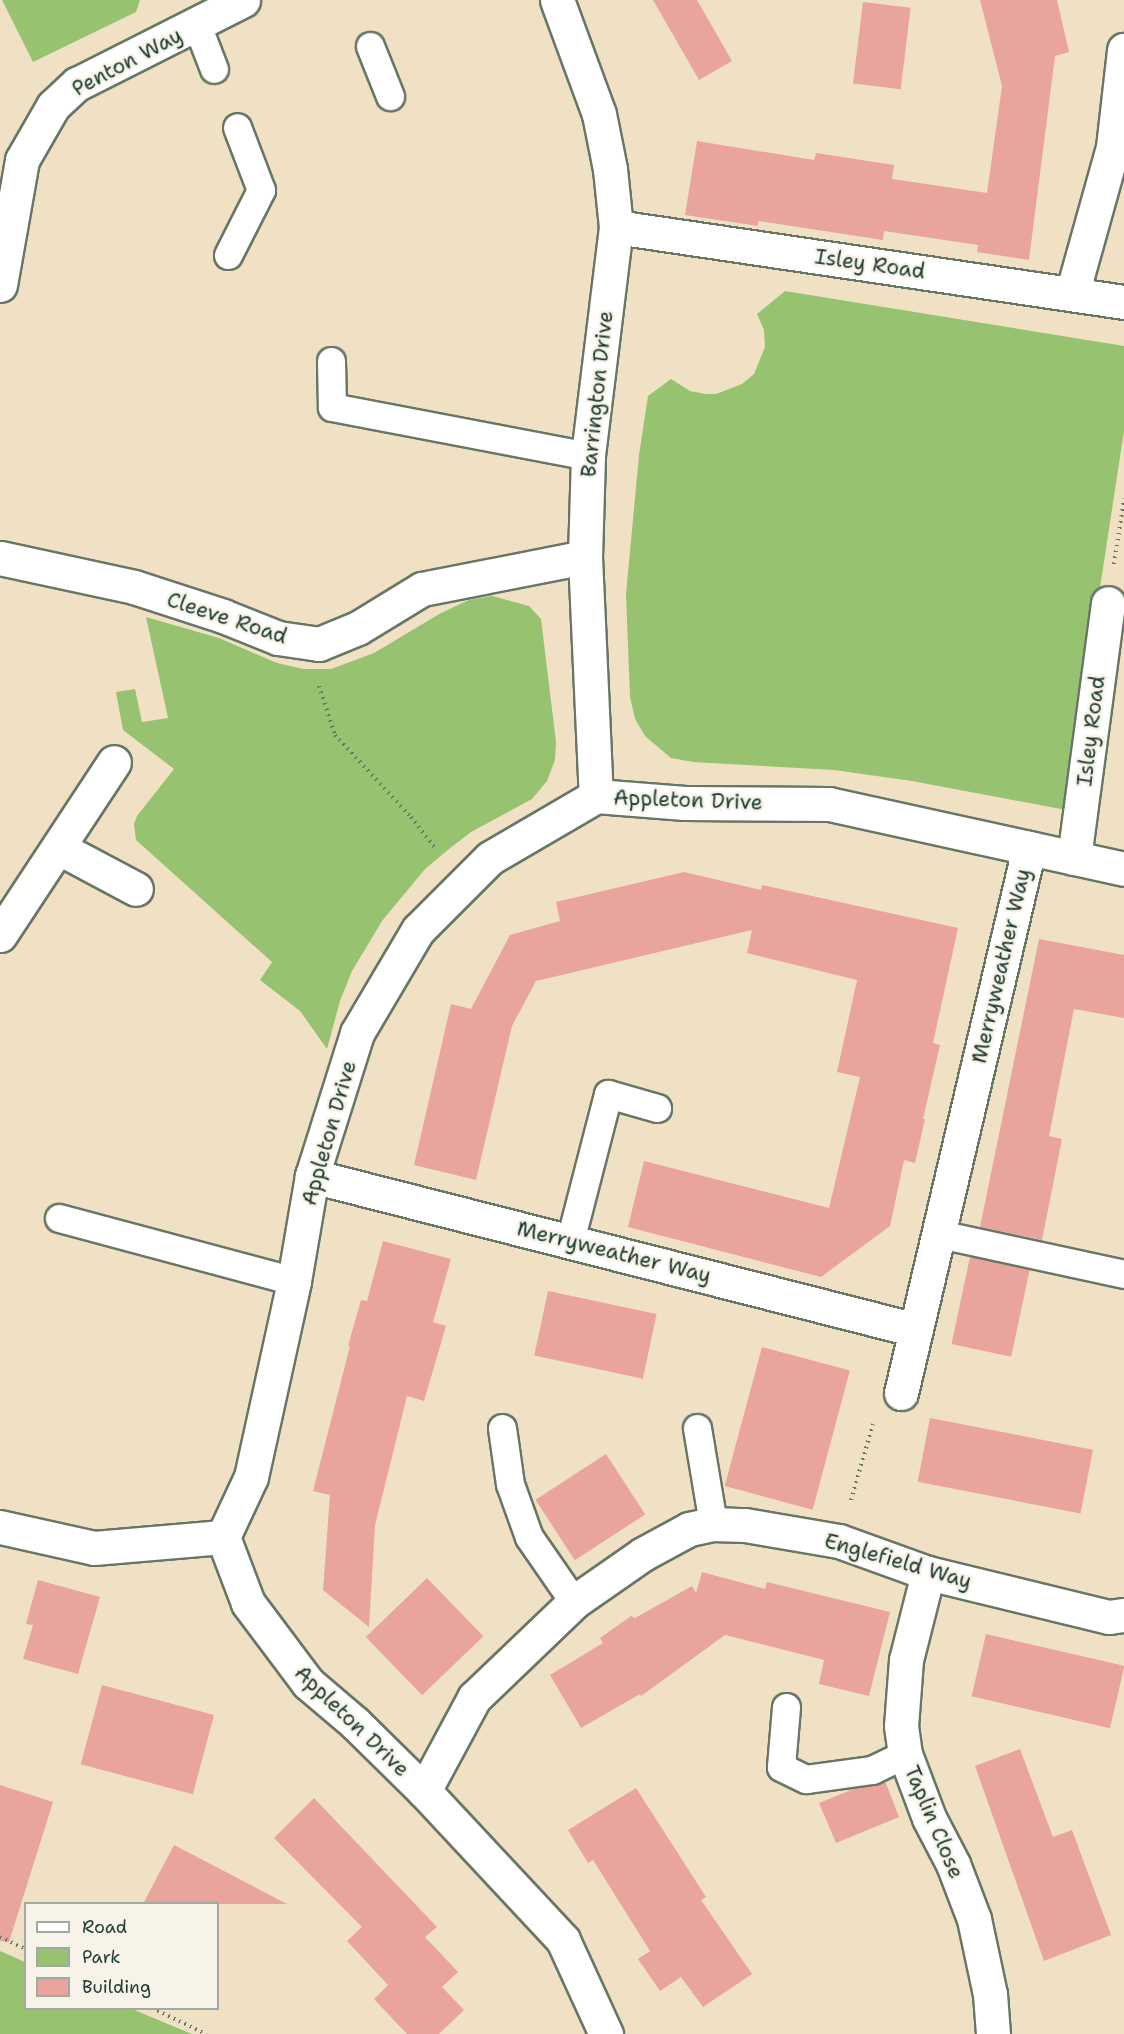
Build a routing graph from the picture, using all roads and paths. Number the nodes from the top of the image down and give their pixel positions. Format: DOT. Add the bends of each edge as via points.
graph roads {
  1 [pos="243,0"];
  2 [pos="557,0"];
  3 [pos="197,15"];
  4 [pos="370,46"];
  5 [pos="1124,50"];
  6 [pos="214,69"];
  7 [pos="390,96"];
  8 [pos="237,128"];
  9 [pos="8,184"];
  10 [pos="616,227"];
  11 [pos="228,255"];
  12 [pos="0,285"];
  13 [pos="1072,294"];
  14 [pos="1124,302"];
  15 [pos="331,361"];
  16 [pos="588,456"];
  17 [pos="1124,499"];
  18 [pos="585,557"];
  19 [pos="0,558"];
  20 [pos="1108,603"];
  21 [pos="319,644"];
  22 [pos="114,762"];
  23 [pos="596,796"];
  24 [pos="59,848"];
  25 [pos="1029,848"];
  26 [pos="1074,858"];
  27 [pos="1124,869"];
  28 [pos="466,882"];
  29 [pos="136,889"];
  30 [pos="0,935"];
  31 [pos="657,1108"];
  32 [pos="312,1176"];
  33 [pos="59,1218"];
  34 [pos="939,1234"];
  35 [pos="570,1241"];
  36 [pos="1124,1274"];
  37 [pos="294,1281"];
  38 [pos="916,1330"];
  39 [pos="901,1393"];
  40 [pos="502,1428"];
  41 [pos="697,1428"];
  42 [pos="713,1524"];
  43 [pos="0,1527"];
  44 [pos="223,1537"];
  45 [pos="839,1541"];
  46 [pos="928,1573"];
  47 [pos="574,1602"];
  48 [pos="1124,1615"];
  49 [pos="786,1707"];
  50 [pos="906,1754"];
  51 [pos="424,1791"];
  52 [pos="0,1937"];
  53 [pos="24,1948"];
  54 [pos="156,2010"];
  55 [pos="206,2034"];
  56 [pos="606,2034"];
  57 [pos="993,2034"];
  1 -- 3 [label="street, Penton Way"];
  2 -- 10 [label="street, Barrington Drive" via="599,114"];
  3 -- 6 [label="lane"];
  3 -- 9 [label="street, Penton Way" via="77,84 53,106"];
  4 -- 7 [label="lane"];
  5 -- 13 [label="street" via="1113,147"];
  8 -- 11 [label="lane" via="261,190"];
  9 -- 12 [label="street, Penton Way"];
  10 -- 13 [label="street, Isley Road"];
  10 -- 16 [label="street, Barrington Drive"];
  13 -- 14 [label="street, Isley Road"];
  15 -- 16 [label="lane" via="332,407"];
  16 -- 18 [label="street, Barrington Drive"];
  17 -- 20 [label="path"];
  18 -- 21 [label="street" via="422,589 358,628"];
  18 -- 23 [label="street, Barrington Drive"];
  19 -- 21 [label="street, Cleeve Road" via="134,587 278,638"];
  20 -- 26 [label="street, Isley Road"];
  21 -- 28 [label="path" via="318,678 335,735"];
  22 -- 24 [label="street"];
  23 -- 25 [label="street, Appleton Drive" via="685,803 829,804"];
  23 -- 28 [label="street, Appleton Drive" via="490,858"];
  24 -- 29 [label="street"];
  24 -- 30 [label="street"];
  25 -- 26 [label="street, Appleton Drive"];
  25 -- 34 [label="street, Merryweather Way"];
  26 -- 27 [label="street, Appleton Drive"];
  28 -- 32 [label="street, Appleton Drive" via="418,930 357,1033"];
  31 -- 35 [label="lane" via="608,1094"];
  32 -- 35 [label="street, Merryweather Way"];
  32 -- 37 [label="street, Appleton Drive"];
  33 -- 37 [label="lane"];
  34 -- 36 [label="lane"];
  34 -- 38 [label="street, Merryweather Way"];
  35 -- 38 [label="street, Merryweather Way"];
  37 -- 44 [label="street, Appleton Drive" via="251,1477"];
  38 -- 39 [label="street, Merryweather Way"];
  39 -- 45 [label="path" via="878,1407"];
  40 -- 47 [label="lane" via="510,1484 529,1537"];
  41 -- 42 [label="lane"];
  42 -- 45 [label="street, Englefield Way" via="745,1525"];
  42 -- 47 [label="street, Englefield Way" via="688,1530 643,1554"];
  43 -- 44 [label="street" via="94,1548"];
  44 -- 51 [label="street, Appleton Drive" via="248,1603 308,1683"];
  45 -- 46 [label="street, Englefield Way"];
  46 -- 48 [label="street, Englefield Way" via="1108,1617"];
  46 -- 50 [label="street, Taplin Close" via="906,1660 901,1726"];
  47 -- 51 [label="street, Englefield Way" via="474,1698"];
  49 -- 50 [label="lane" via="782,1767 806,1779 872,1770"];
  50 -- 57 [label="street, Taplin Close" via="929,1818 953,1864 974,1919 990,1994"];
  51 -- 56 [label="street, Appleton Drive" via="563,1940"];
  52 -- 53 [label="path"];
  54 -- 55 [label="path"];
}
